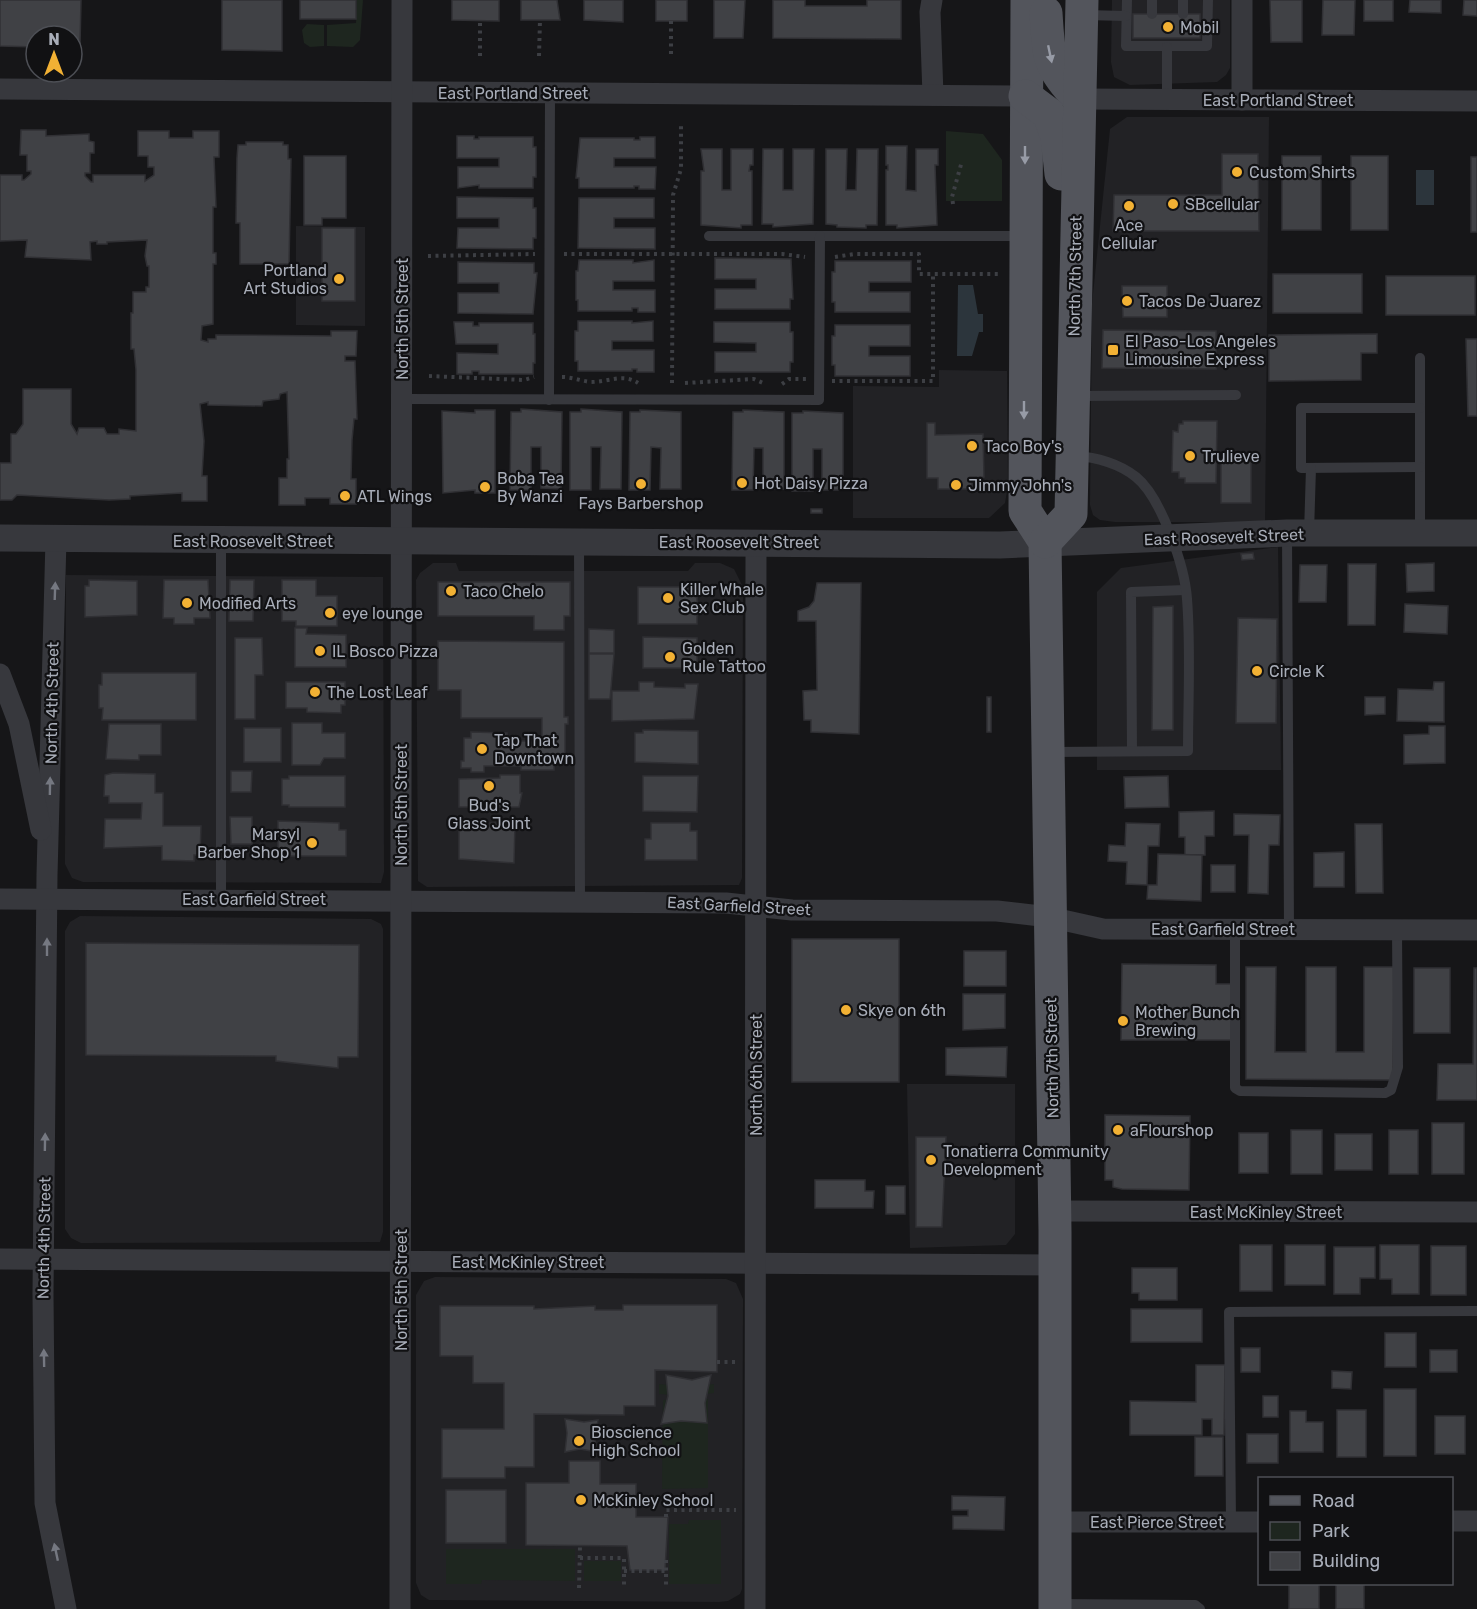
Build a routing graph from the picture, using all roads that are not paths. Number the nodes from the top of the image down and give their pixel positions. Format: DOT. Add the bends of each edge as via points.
graph roads {
  1 [pos="402,0"];
  2 [pos="933,0"];
  3 [pos="1028,0"];
  4 [pos="1046,0"];
  5 [pos="1127,0"];
  6 [pos="1152,0"];
  7 [pos="1183,0"];
  8 [pos="1208,0"];
  9 [pos="1242,0"];
  10 [pos="1082,7"];
  11 [pos="1152,14"];
  12 [pos="1183,14"];
  13 [pos="1126,16"];
  14 [pos="1167,47"];
  15 [pos="0,89"];
  16 [pos="402,92"];
  17 [pos="550,93"];
  18 [pos="933,96"];
  19 [pos="1026,96"];
  20 [pos="1079,99"];
  21 [pos="1167,100"];
  22 [pos="1242,100"];
  23 [pos="1477,101"];
  24 [pos="1076,231"];
  25 [pos="709,236"];
  26 [pos="820,236"];
  27 [pos="1025,236"];
  28 [pos="1420,358"];
  29 [pos="1236,395"];
  30 [pos="1072,396"];
  31 [pos="402,399"];
  32 [pos="549,400"];
  33 [pos="1420,408"];
  34 [pos="1072,456"];
  35 [pos="1420,467"];
  36 [pos="1311,468"];
  37 [pos="1298,533"];
  38 [pos="1420,533"];
  39 [pos="1477,533"];
  40 [pos="0,538"];
  41 [pos="56,539"];
  42 [pos="1171,540"];
  43 [pos="221,541"];
  44 [pos="402,542"];
  45 [pos="579,542"];
  46 [pos="756,542"];
  47 [pos="1045,542"];
  48 [pos="1185,590"];
  49 [pos="0,674"];
  50 [pos="1132,751"];
  51 [pos="1047,752"];
  52 [pos="48,866"];
  53 [pos="0,899"];
  54 [pos="47,899"];
  55 [pos="221,899"];
  56 [pos="401,900"];
  57 [pos="580,901"];
  58 [pos="756,906"];
  59 [pos="1049,917"];
  60 [pos="1235,930"];
  61 [pos="1288,930"];
  62 [pos="1397,930"];
  63 [pos="1477,930"];
  64 [pos="1055,1211"];
  65 [pos="1477,1212"];
  66 [pos="0,1259"];
  67 [pos="43,1259"];
  68 [pos="401,1261"];
  69 [pos="756,1263"];
  70 [pos="1056,1265"];
  71 [pos="1477,1311"];
  72 [pos="1453,1521"];
  73 [pos="1477,1521"];
  74 [pos="1055,1522"];
  75 [pos="1231,1522"];
  76 [pos="1258,1522"];
  77 [pos="1056,1606"];
  78 [pos="66,1609"];
  79 [pos="400,1609"];
  80 [pos="755,1609"];
  81 [pos="1200,1609"];
  1 -- 16 [label="street, North 5th Street"];
  2 -- 18 [label="street"];
  3 -- 19 [label="main road"];
  4 -- 20 [label="main road, one-way" via="1048,56 1058,78"];
  5 -- 13 [label="lane"];
  6 -- 11 [label="lane"];
  7 -- 12 [label="lane"];
  8 -- 14 [label="lane" via="1207,46 1183,43"];
  9 -- 22 [label="street"];
  10 -- 13 [label="lane"];
  10 -- 20 [label="main road, North 7th Street"];
  13 -- 14 [label="lane" via="1126,46 1152,43"];
  14 -- 21 [label="lane"];
  15 -- 16 [label="street, East Portland Street"];
  16 -- 17 [label="street, East Portland Street"];
  16 -- 31 [label="street, North 5th Street"];
  17 -- 18 [label="street, East Portland Street"];
  17 -- 32 [label="lane"];
  18 -- 19 [label="street, East Portland Street"];
  19 -- 24 [label="main road" via="1049,114 1058,137 1063,201"];
  19 -- 27 [label="main road, one-way"];
  20 -- 21 [label="street, East Portland Street"];
  20 -- 24 [label="main road, North 7th Street"];
  21 -- 22 [label="street, East Portland Street"];
  22 -- 23 [label="street, East Portland Street"];
  24 -- 30 [label="main road, North 7th Street"];
  25 -- 26 [label="lane"];
  26 -- 27 [label="lane"];
  26 -- 32 [label="lane" via="819,400"];
  27 -- 47 [label="main road, one-way" via="1025,511"];
  28 -- 33 [label="lane"];
  29 -- 30 [label="lane"];
  30 -- 34 [label="main road, North 7th Street"];
  31 -- 32 [label="lane"];
  31 -- 44 [label="street, North 5th Street"];
  33 -- 35 [label="lane"];
  33 -- 36 [label="lane" via="1301,408 1301,468"];
  34 -- 42 [label="lane" via="1107,462 1136,477 1155,500"];
  34 -- 47 [label="main road, North 7th Street" via="1071,514"];
  35 -- 36 [label="lane"];
  35 -- 38 [label="lane"];
  36 -- 37 [label="lane"];
  37 -- 38 [label="street, East Roosevelt Street"];
  37 -- 42 [label="street, East Roosevelt Street"];
  37 -- 61 [label="lane"];
  38 -- 39 [label="street, East Roosevelt Street"];
  40 -- 41 [label="street, East Roosevelt Street"];
  41 -- 43 [label="street, East Roosevelt Street"];
  52 -- 41 [label="street, North 4th Street, one-way"];
  42 -- 47 [label="street, East Roosevelt Street"];
  42 -- 48 [label="lane"];
  43 -- 44 [label="street, East Roosevelt Street"];
  43 -- 55 [label="lane"];
  44 -- 45 [label="street, East Roosevelt Street"];
  44 -- 56 [label="street, North 5th Street"];
  45 -- 46 [label="street, East Roosevelt Street"];
  45 -- 57 [label="lane"];
  46 -- 47 [label="street, East Roosevelt Street"];
  46 -- 58 [label="street, North 6th Street"];
  47 -- 51 [label="main road, North 7th Street"];
  48 -- 50 [label="lane" via="1131,592"];
  48 -- 50 [label="lane" via="1188,751"];
  49 -- 52 [label="street, North 4th Street" via="20,724"];
  50 -- 51 [label="lane"];
  51 -- 59 [label="main road, North 7th Street"];
  52 -- 54 [label="street, North 4th Street"];
  53 -- 54 [label="street, East Garfield Street"];
  54 -- 55 [label="street, East Garfield Street"];
  67 -- 54 [label="street, North 4th Street, one-way"];
  55 -- 56 [label="street, East Garfield Street"];
  56 -- 57 [label="street, East Garfield Street"];
  56 -- 68 [label="street, North 5th Street"];
  57 -- 58 [label="street, East Garfield Street"];
  58 -- 59 [label="street, East Garfield Street" via="792,910 997,911"];
  58 -- 69 [label="street, North 6th Street"];
  59 -- 60 [label="street, East Garfield Street" via="1103,929"];
  59 -- 64 [label="main road, North 7th Street"];
  60 -- 61 [label="street, East Garfield Street"];
  60 -- 62 [label="lane" via="1235,1088 1374,1093 1392,1090 1398,1067"];
  61 -- 62 [label="street, East Garfield Street"];
  62 -- 63 [label="street, East Garfield Street"];
  64 -- 65 [label="street, East McKinley Street"];
  64 -- 70 [label="main road, North 7th Street"];
  66 -- 67 [label="street, East McKinley Street"];
  67 -- 68 [label="street, East McKinley Street"];
  78 -- 67 [label="street, North 4th Street, one-way" via="45,1503"];
  68 -- 69 [label="street, East McKinley Street"];
  68 -- 79 [label="street, North 5th Street"];
  69 -- 70 [label="street, East McKinley Street"];
  69 -- 80 [label="street, North 6th Street"];
  70 -- 74 [label="main road, North 7th Street"];
  71 -- 75 [label="lane" via="1228,1312"];
  72 -- 73 [label="street"];
  74 -- 75 [label="street, East Pierce Street"];
  74 -- 77 [label="main road, North 7th Street"];
  75 -- 76 [label="street, East Pierce Street"];
  77 -- 81 [label="lane" via="1195,1605"];
}
